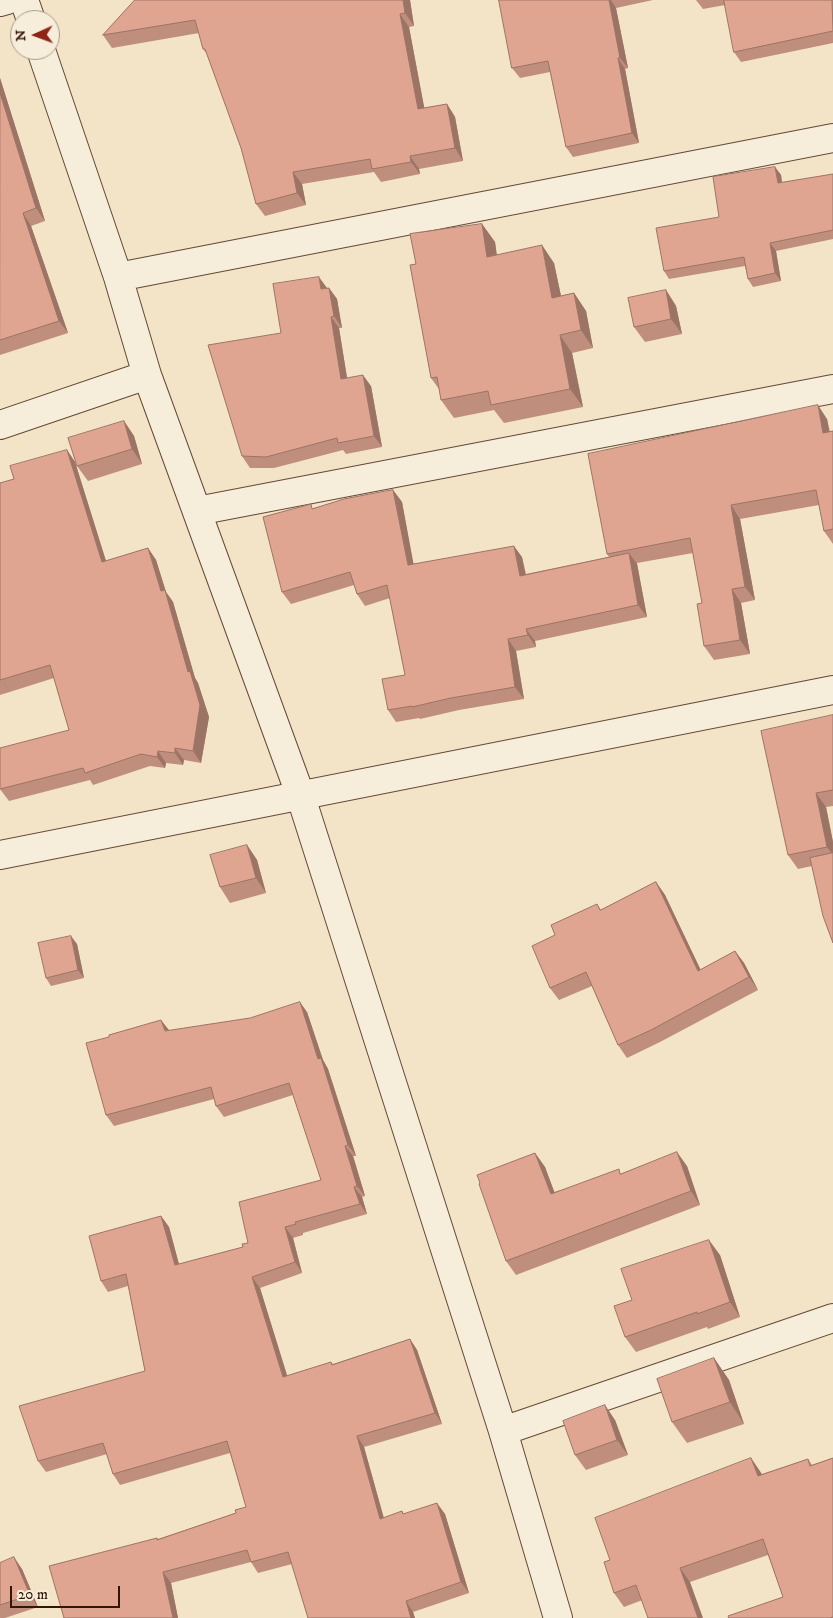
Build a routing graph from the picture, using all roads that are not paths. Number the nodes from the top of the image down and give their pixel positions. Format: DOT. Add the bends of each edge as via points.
graph roads {
  1 [pos="7,0"];
  2 [pos="0,2"];
  3 [pos="44,60"];
  4 [pos="833,138"];
  5 [pos="118,277"];
  6 [pos="147,376"];
  7 [pos="833,389"];
  8 [pos="0,425"];
  9 [pos="197,511"];
  10 [pos="833,690"];
  11 [pos="300,794"];
  12 [pos="0,855"];
  13 [pos="833,1318"];
  14 [pos="503,1431"];
  15 [pos="558,1618"];
  1 -- 2 [label="street"];
  3 -- 5 [label="street"];
  4 -- 5 [label="street"];
  5 -- 6 [label="street"];
  6 -- 8 [label="street"];
  6 -- 9 [label="street"];
  7 -- 9 [label="street"];
  9 -- 11 [label="street"];
  10 -- 11 [label="street"];
  11 -- 12 [label="street"];
  11 -- 14 [label="street"];
  13 -- 14 [label="street"];
  14 -- 15 [label="street"];
}
